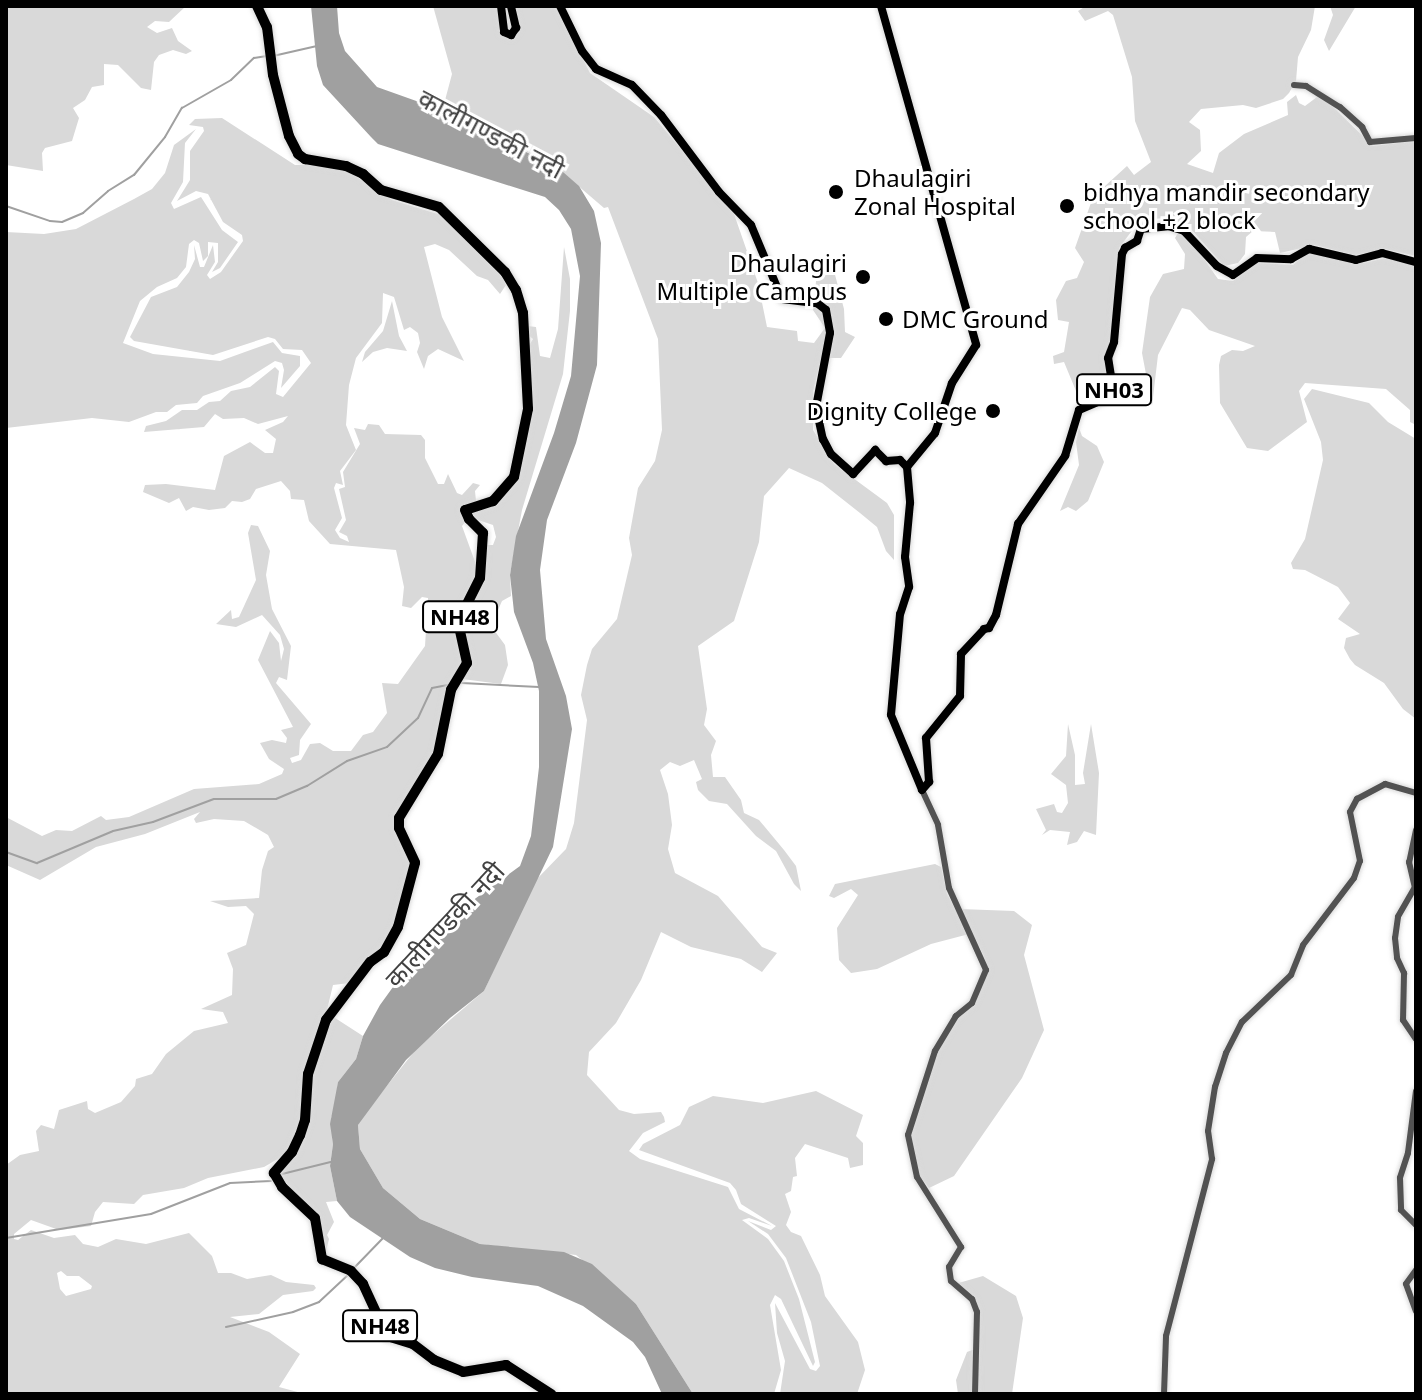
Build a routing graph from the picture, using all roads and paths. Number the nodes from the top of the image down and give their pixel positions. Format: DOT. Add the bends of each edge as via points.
graph roads {
  1 [pos="257,6"];
  2 [pos="501,6"];
  3 [pos="511,6"];
  4 [pos="560,6"];
  5 [pos="881,6"];
  6 [pos="1294,85"];
  7 [pos="1416,138"];
  8 [pos="1416,262"];
  9 [pos="907,467"];
  10 [pos="922,790"];
  11 [pos="1416,793"];
  12 [pos="1416,830"];
  13 [pos="1416,1039"];
  14 [pos="1416,1091"];
  15 [pos="1416,1225"];
  16 [pos="1416,1270"];
  17 [pos="1416,1311"];
  18 [pos="551,1394"];
  19 [pos="975,1394"];
  20 [pos="1164,1394"];
  1 -- 18 [label="highway, NH48" via="267,27 272,67 298,154 346,166 381,190 439,207 505,272 523,313 528,409 514,477 493,501 465,510 483,533 480,578 458,622 467,663 451,690 442,743 399,818 415,863 398,927 389,946 370,962 326,1020 308,1074 302,1129 274,1176 315,1218 322,1259 351,1271 363,1284 387,1336 413,1344 458,1370 506,1365"];
  2 -- 3 [label="main road" via="504,32 511,35 516,28"];
  4 -- 9 [label="main road" via="596,69 632,85 751,225 782,299 817,303 826,310 830,333 816,407 831,454 853,474 875,450 886,461 900,460"];
  5 -- 9 [label="main road" via="976,345 948,393 935,433"];
  6 -- 7 [label="street" via="1306,86 1340,107 1370,142"];
  8 -- 10 [label="main road, NH03" via="1382,253 1356,260 1309,249 1291,259 1257,258 1233,275 1184,231 1168,226 1141,229 1137,241 1122,254 1108,358 1114,395 1079,410 1065,456 1018,524 992,623 964,649 960,696 926,738 929,782"];
  9 -- 10 [label="main road" via="909,587 900,614 891,715"];
  10 -- 19 [label="street" via="938,825 949,888 986,970 972,1003 956,1016 935,1051 908,1135 917,1177 961,1247 949,1267 951,1281 972,1299 977,1312"];
  11 -- 20 [label="street" via="1385,784 1357,799 1350,812 1360,861 1357,871 1303,945 1291,975 1242,1022 1226,1053 1208,1131 1212,1159 1166,1336"];
  12 -- 13 [label="street" via="1409,862 1415,887 1398,917 1395,938 1404,973 1403,1020"];
  14 -- 15 [label="street" via="1400,1178 1401,1210"];
  16 -- 17 [label="street" via="1406,1284"];
}
